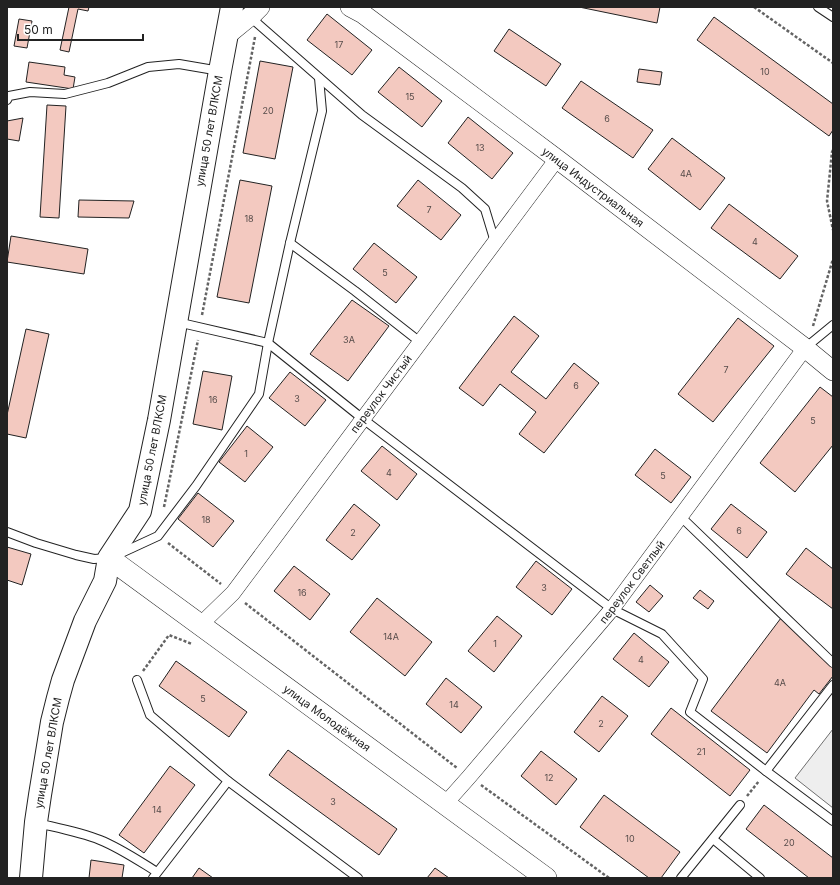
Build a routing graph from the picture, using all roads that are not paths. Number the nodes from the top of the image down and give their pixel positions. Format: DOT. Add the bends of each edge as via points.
graph roads {
  1 [pos="232,7"];
  2 [pos="818,7"];
  3 [pos="356,9"];
  4 [pos="257,14"];
  5 [pos="833,18"];
  6 [pos="226,36"];
  7 [pos="220,71"];
  8 [pos="319,78"];
  9 [pos="7,100"];
  10 [pos="557,159"];
  11 [pos="495,242"];
  12 [pos="290,243"];
  13 [pos="176,322"];
  14 [pos="833,325"];
  15 [pos="420,342"];
  16 [pos="268,343"];
  17 [pos="805,348"];
  18 [pos="833,371"];
  19 [pos="363,419"];
  20 [pos="681,517"];
  21 [pos="7,532"];
  22 [pos="109,558"];
  23 [pos="612,609"];
  24 [pos="197,634"];
  25 [pos="833,663"];
  26 [pos="137,680"];
  27 [pos="833,686"];
  28 [pos="766,771"];
  29 [pos="228,782"];
  30 [pos="445,804"];
  31 [pos="740,805"];
  32 [pos="833,821"];
  33 [pos="36,822"];
  34 [pos="713,839"];
  35 [pos="155,875"];
  36 [pos="31,878"];
  37 [pos="358,878"];
  38 [pos="546,878"];
  39 [pos="681,878"];
  40 [pos="760,878"];
  1 -- 6 [label="main road, улица 50 лет ВЛКСМ"];
  2 -- 5 [label="lane"];
  3 -- 10 [label="street, улица Индустриальная"];
  4 -- 6 [label="street"];
  4 -- 8 [label="lane"];
  6 -- 7 [label="main road, улица 50 лет ВЛКСМ"];
  7 -- 9 [label="lane" via="179,64 148,66 108,83 65,94 30,92 9,96"];
  7 -- 13 [label="main road, улица 50 лет ВЛКСМ"];
  8 -- 11 [label="lane" via="362,115 462,188 485,209"];
  8 -- 12 [label="lane" via="322,111"];
  10 -- 11 [label="street, переулок Чистый"];
  10 -- 17 [label="street, улица Индустриальная"];
  11 -- 15 [label="street, переулок Чистый"];
  12 -- 15 [label="lane"];
  12 -- 16 [label="lane"];
  13 -- 16 [label="lane"];
  13 -- 22 [label="main road, улица 50 лет ВЛКСМ" via="140,511"];
  14 -- 17 [label="lane"];
  15 -- 19 [label="street, переулок Чистый"];
  16 -- 19 [label="lane"];
  16 -- 22 [label="lane" via="259,394 196,486 158,536"];
  17 -- 18 [label="street, улица Индустриальная"];
  17 -- 20 [label="street, переулок Светлый"];
  19 -- 23 [label="lane"];
  19 -- 24 [label="street, переулок Чистый" via="233,593"];
  20 -- 23 [label="street, переулок Светлый"];
  20 -- 25 [label="lane"];
  21 -- 22 [label="lane" via="76,555 94,559"];
  22 -- 24 [label="main road, улица Молодёжная"];
  22 -- 33 [label="main road, улица 50 лет ВЛКСМ" via="105,581 85,621 58,698"];
  23 -- 28 [label="lane" via="662,634 703,679 690,712"];
  23 -- 30 [label="street, переулок Светлый"];
  24 -- 30 [label="main road, улица Молодёжная"];
  26 -- 29 [label="lane" via="150,715"];
  27 -- 28 [label="lane"];
  28 -- 32 [label="lane"];
  29 -- 35 [label="lane"];
  29 -- 37 [label="lane"];
  30 -- 38 [label="main road, улица Молодёжная"];
  31 -- 34 [label="lane"];
  33 -- 35 [label="lane" via="101,840 119,849"];
  33 -- 36 [label="main road, улица 50 лет ВЛКСМ"];
  34 -- 39 [label="lane"];
  34 -- 40 [label="lane"];
}
